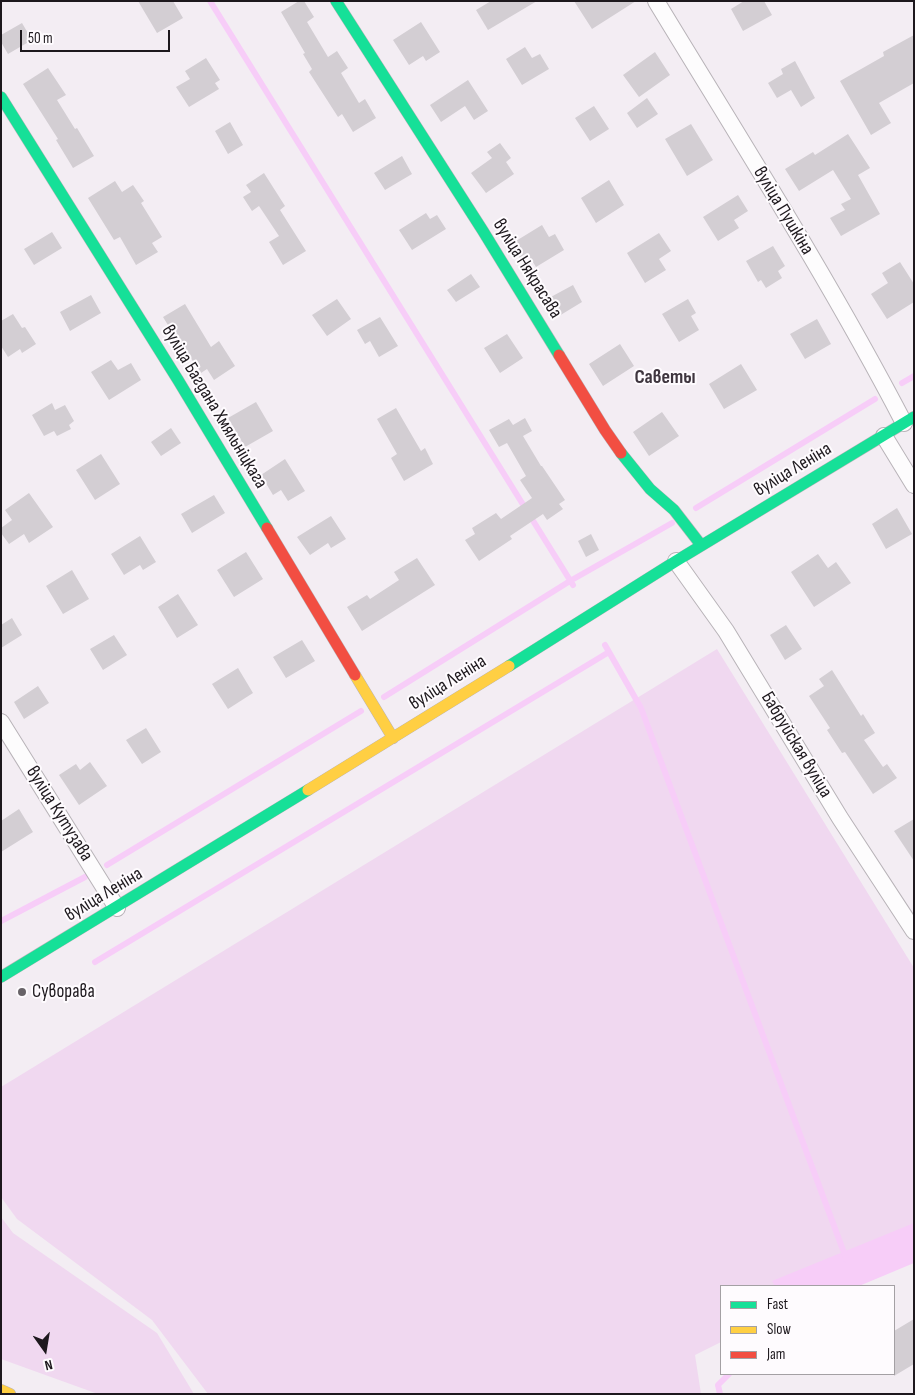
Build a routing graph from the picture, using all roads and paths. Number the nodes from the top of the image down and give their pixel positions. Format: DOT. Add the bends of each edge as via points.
graph roads {
  1 [pos="336,1"];
  2 [pos="656,1"];
  3 [pos="1,97"];
  4 [pos="909,420"];
  5 [pos="884,436"];
  6 [pos="914,485"];
  7 [pos="701,546"];
  8 [pos="676,560"];
  9 [pos="1,722"];
  10 [pos="393,738"];
  11 [pos="116,908"];
  12 [pos="914,931"];
  13 [pos="1,977"];
  14 [pos="1,1390"];
  15 [pos="10,1394"];
  1 -- 7 [label="street, вуліца Някрасава" via="605,430 632,468 674,510"];
  2 -- 4 [label="street, вуліца Пушкіна"];
  3 -- 10 [label="street, вуліца Багдана Хмяльніцкага" via="178,380"];
  4 -- 5 [label="street, вуліца Леніна"];
  5 -- 6 [label="street"];
  5 -- 7 [label="street, вуліца Леніна"];
  7 -- 8 [label="street, вуліца Леніна"];
  8 -- 10 [label="street, вуліца Леніна"];
  8 -- 12 [label="street, Бабруйская вуліца" via="726,631 840,818"];
  9 -- 11 [label="street, вуліца Кутузава"];
  10 -- 11 [label="street, вуліца Леніна"];
  11 -- 13 [label="street, вуліца Леніна"];
  14 -- 15 [label="street"];
}
